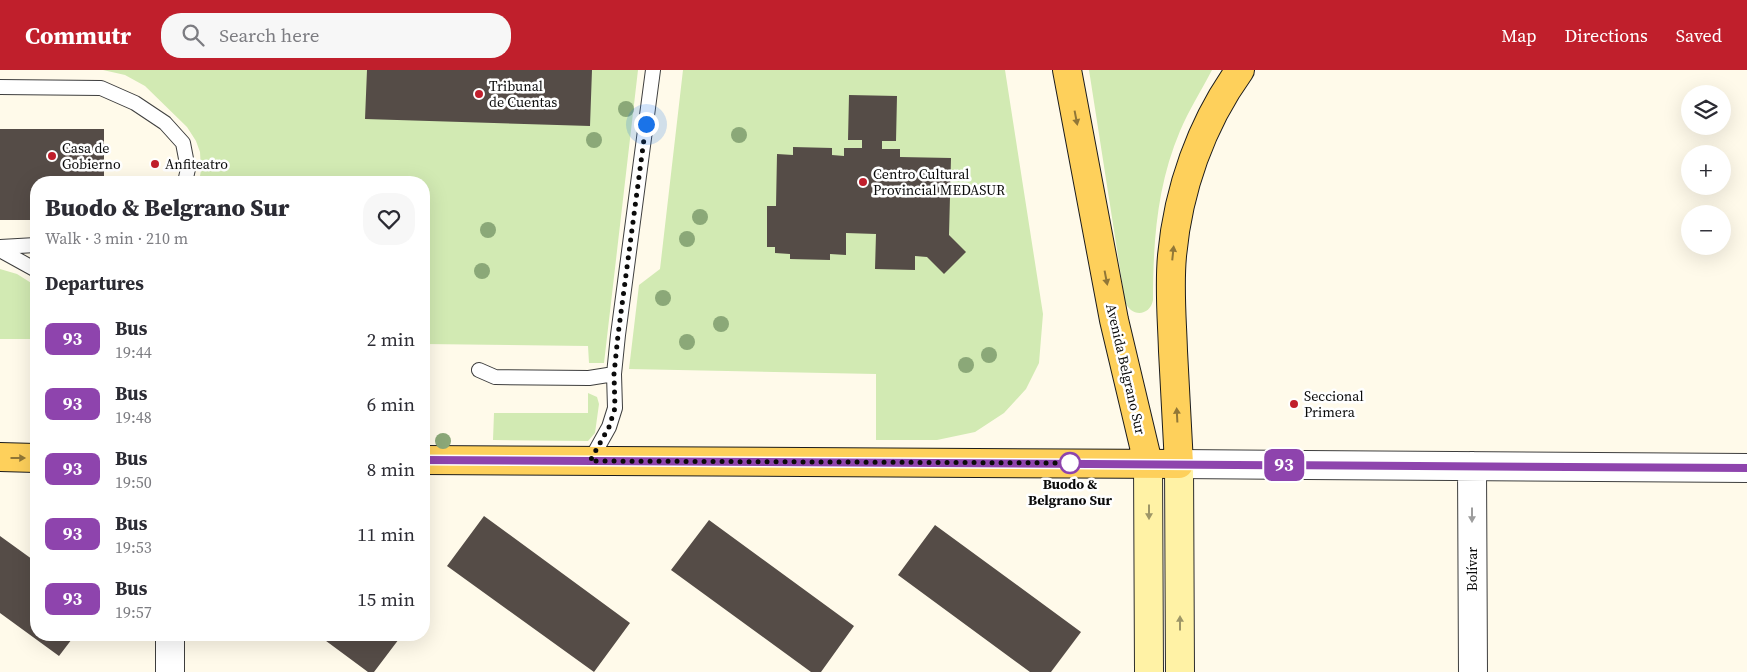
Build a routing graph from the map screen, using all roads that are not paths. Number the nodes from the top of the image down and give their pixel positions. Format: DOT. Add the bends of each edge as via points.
graph roads {
  1 [pos="653,70"];
  2 [pos="1066,70"];
  3 [pos="1236,74"];
  4 [pos="0,87"];
  5 [pos="186,176"];
  6 [pos="30,246"];
  7 [pos="0,248"];
  8 [pos="30,266"];
  9 [pos="479,370"];
  10 [pos="614,374"];
  11 [pos="0,458"];
  12 [pos="30,458"];
  13 [pos="430,460"];
  14 [pos="590,461"];
  15 [pos="1148,463"];
  16 [pos="1179,464"];
  17 [pos="1472,466"];
  18 [pos="1747,468"];
  19 [pos="170,641"];
  20 [pos="170,672"];
  21 [pos="1149,672"];
  22 [pos="1180,672"];
  23 [pos="1473,672"];
  1 -- 10 [label="lane"];
  2 -- 15 [label="main road, Avenida Belgrano Sur, one-way" via="1114,320"];
  16 -- 3 [label="main road, one-way" via="1171,305 1175,232 1195,153"];
  4 -- 5 [label="lane" via="101,88 135,103 165,123 183,143"];
  6 -- 7 [label="lane"];
  7 -- 8 [label="lane"];
  9 -- 10 [label="lane" via="494,377 589,378"];
  10 -- 14 [label="lane" via="615,408 609,427"];
  11 -- 12 [label="main road, one-way"];
  13 -- 14 [label="main road"];
  14 -- 15 [label="main road"];
  15 -- 16 [label="main road"];
  15 -- 21 [label="main road, Avenida Belgrano Sur, one-way"];
  16 -- 17 [label="street"];
  22 -- 16 [label="main road, one-way"];
  17 -- 18 [label="street"];
  17 -- 23 [label="street, Bolívar, one-way"];
  19 -- 20 [label="street"];
}
